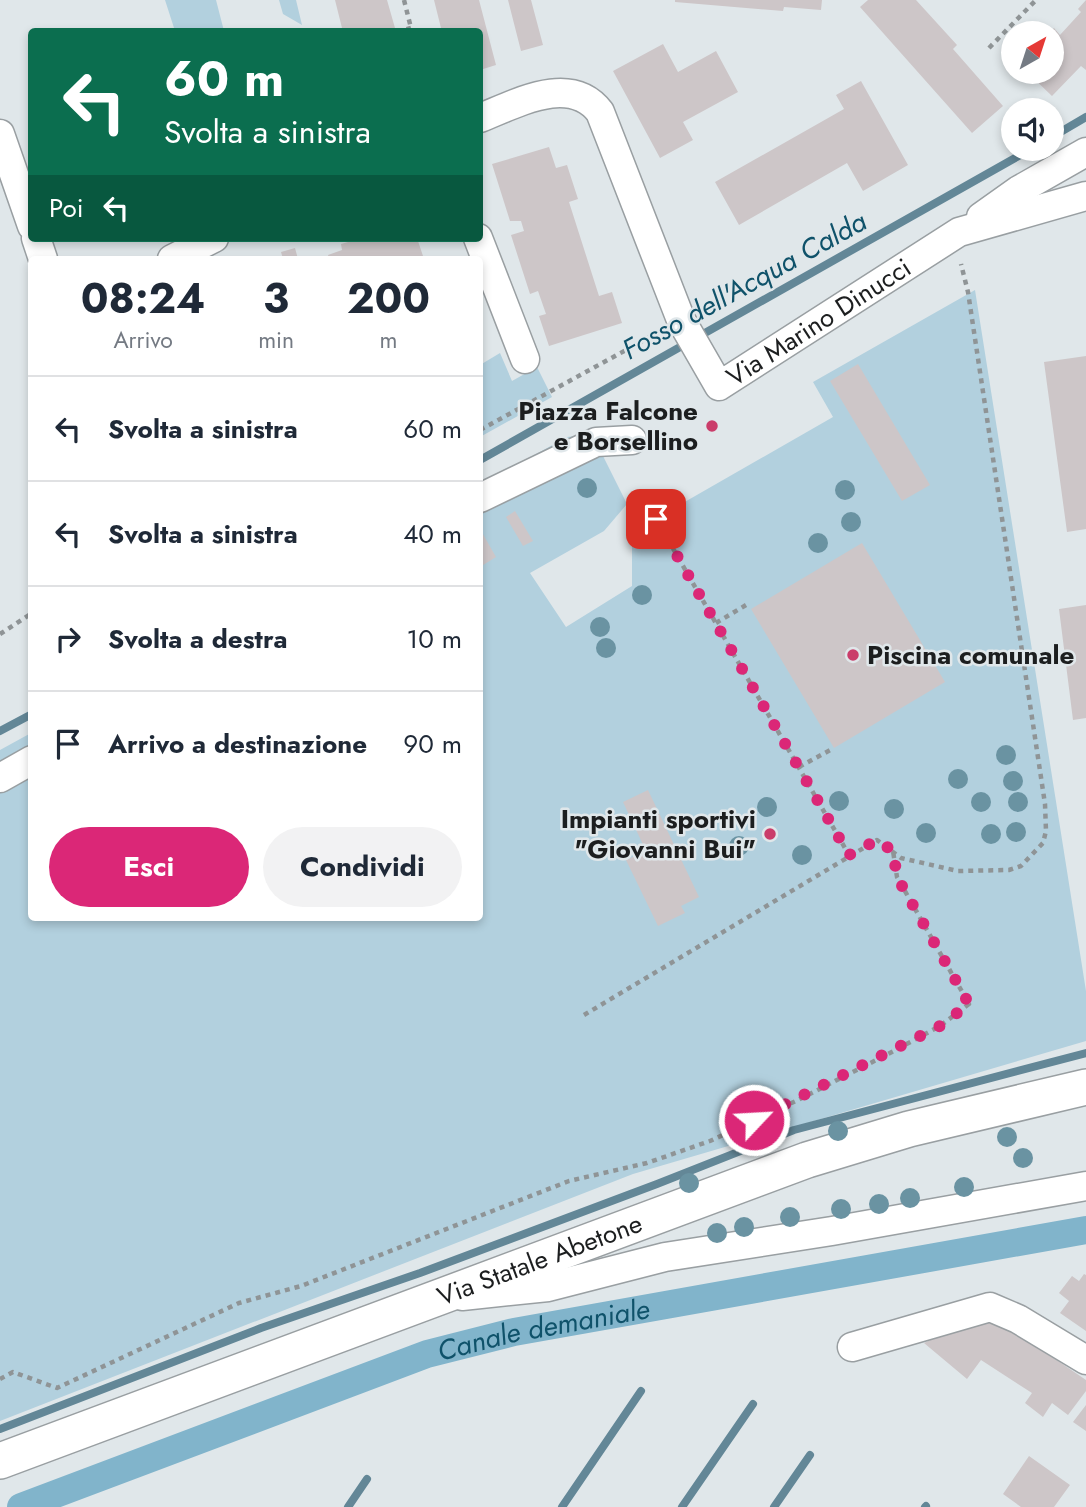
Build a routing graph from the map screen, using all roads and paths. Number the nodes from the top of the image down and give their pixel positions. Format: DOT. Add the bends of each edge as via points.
graph roads {
  1 [pos="404,0"];
  2 [pos="1035,0"];
  3 [pos="411,28"];
  4 [pos="989,48"];
  5 [pos="483,117"];
  6 [pos="0,134"];
  7 [pos="1086,152"];
  8 [pos="1086,195"];
  9 [pos="28,214"];
  10 [pos="956,234"];
  11 [pos="480,242"];
  12 [pos="211,246"];
  13 [pos="181,256"];
  14 [pos="681,320"];
  15 [pos="525,359"];
  16 [pos="483,428"];
  17 [pos="632,440"];
  18 [pos="483,497"];
  19 [pos="648,505"];
  20 [pos="746,605"];
  21 [pos="28,616"];
  22 [pos="716,623"];
  23 [pos="0,634"];
  24 [pos="834,748"];
  25 [pos="28,762"];
  26 [pos="799,767"];
  27 [pos="0,778"];
  28 [pos="893,851"];
  29 [pos="849,855"];
  30 [pos="584,1015"];
  31 [pos="1086,1087"];
  32 [pos="1086,1186"];
  33 [pos="638,1222"];
  34 [pos="665,1257"];
  35 [pos="439,1297"];
  36 [pos="852,1347"];
  37 [pos="1086,1360"];
  38 [pos="0,1378"];
  39 [pos="0,1461"];
  1 -- 3 [label="path"];
  2 -- 4 [label="path"];
  5 -- 14 [label="street, Via Marino Dinucci" via="539,95 562,93 592,101"];
  6 -- 9 [label="street"];
  7 -- 10 [label="street" via="1019,190"];
  8 -- 10 [label="street, Via Marino Dinucci"];
  10 -- 14 [label="street, Via Marino Dinucci" via="719,386"];
  10 -- 28 [label="path" via="1046,831 1043,843 1031,856 1009,870 958,870 901,858"];
  11 -- 15 [label="street"];
  12 -- 13 [label="street"];
  14 -- 16 [label="path"];
  17 -- 18 [label="street" via="596,442"];
  19 -- 22 [label="path"];
  20 -- 22 [label="path"];
  21 -- 23 [label="path"];
  22 -- 26 [label="path"];
  24 -- 26 [label="path"];
  25 -- 27 [label="street"];
  26 -- 29 [label="path"];
  28 -- 29 [label="path" via="877,840"];
  28 -- 38 [label="path" via="897,877 969,1004 940,1026 710,1141 647,1163 569,1181 301,1286 239,1303 57,1388 13,1371"];
  29 -- 30 [label="path"];
  31 -- 33 [label="main road, Via Statale Abetone" via="856,1144"];
  32 -- 34 [label="street"];
  33 -- 34 [label="street" via="638,1245"];
  33 -- 35 [label="main road, Via Statale Abetone"];
  34 -- 35 [label="street" via="548,1287"];
  35 -- 39 [label="main road, Via Statale Abetone"];
  36 -- 37 [label="street" via="990,1307"];
}
